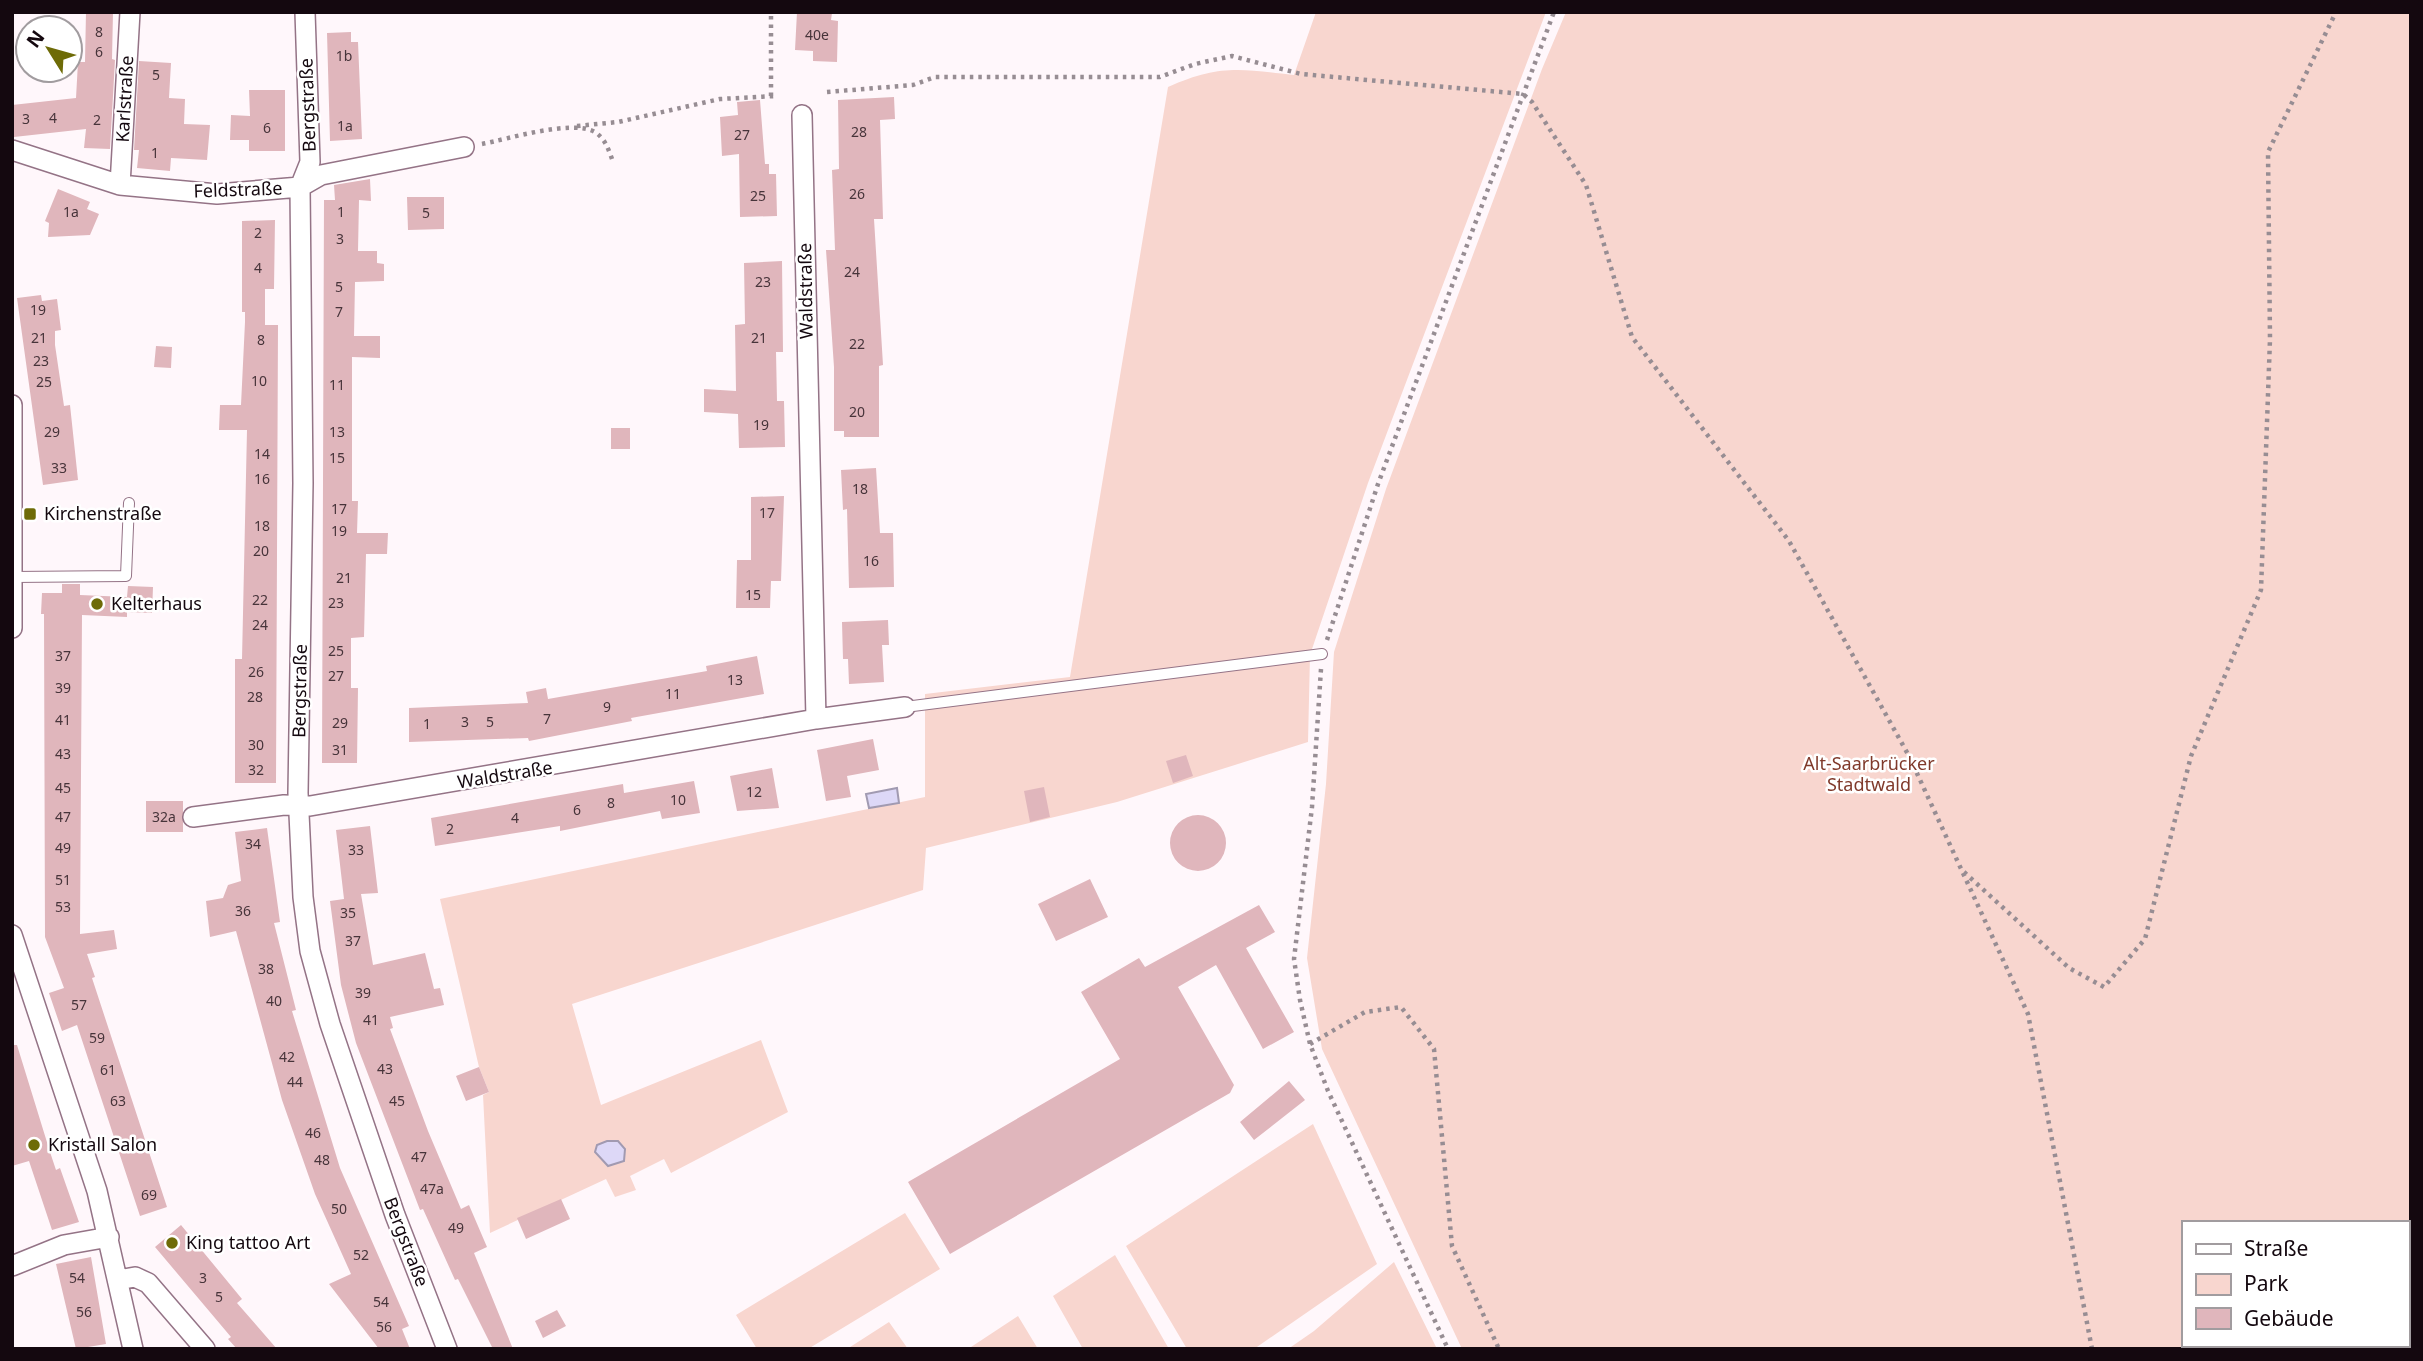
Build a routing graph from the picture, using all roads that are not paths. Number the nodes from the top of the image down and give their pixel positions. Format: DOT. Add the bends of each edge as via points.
graph roads {
  1 [pos="130,12"];
  2 [pos="305,12"];
  3 [pos="802,115"];
  4 [pos="464,147"];
  5 [pos="12,150"];
  6 [pos="120,185"];
  7 [pos="300,187"];
  8 [pos="12,405"];
  9 [pos="129,503"];
  10 [pos="13,577"];
  11 [pos="12,626"];
  12 [pos="1322,654"];
  13 [pos="905,707"];
  14 [pos="816,719"];
  15 [pos="299,808"];
  16 [pos="193,817"];
  17 [pos="12,935"];
  18 [pos="109,1237"];
  19 [pos="12,1266"];
  20 [pos="118,1280"];
  21 [pos="133,1349"];
  22 [pos="205,1349"];
  23 [pos="447,1349"];
  1 -- 6 [label="street, Karlstraße"];
  2 -- 7 [label="street, Bergstraße" via="310,162"];
  3 -- 14 [label="street, Waldstraße"];
  4 -- 7 [label="street, Feldstraße" via="321,175"];
  5 -- 6 [label="street, Feldstraße"];
  6 -- 7 [label="street, Feldstraße" via="217,194"];
  7 -- 15 [label="street, Bergstraße"];
  8 -- 10 [label="street"];
  9 -- 10 [label="lane" via="126,576"];
  10 -- 11 [label="street"];
  12 -- 13 [label="lane"];
  13 -- 14 [label="street, Waldstraße"];
  14 -- 15 [label="street, Waldstraße"];
  15 -- 16 [label="street, Waldstraße" via="284,805"];
  15 -- 23 [label="street, Bergstraße" via="310,951 395,1215"];
  17 -- 18 [label="street"];
  18 -- 19 [label="street" via="64,1245"];
  18 -- 20 [label="street"];
  20 -- 21 [label="street"];
  20 -- 22 [label="street" via="135,1277 148,1283"];
}
